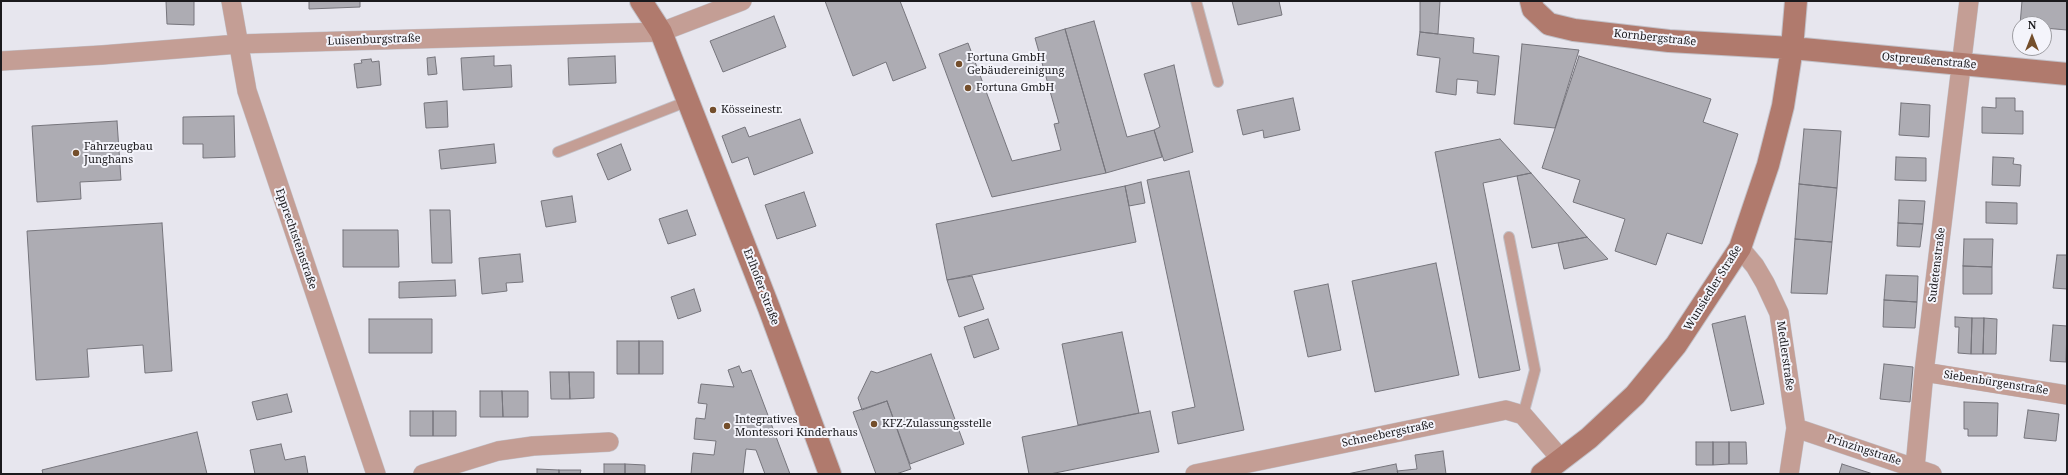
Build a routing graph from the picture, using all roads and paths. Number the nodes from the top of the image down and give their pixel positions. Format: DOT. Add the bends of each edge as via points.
graph roads {
  1 [pos="231,1"];
  2 [pos="641,1"];
  3 [pos="742,1"];
  4 [pos="1196,1"];
  5 [pos="1530,1"];
  6 [pos="1796,1"];
  7 [pos="1969,1"];
  8 [pos="661,32"];
  9 [pos="238,44"];
  10 [pos="1792,48"];
  11 [pos="1,61"];
  12 [pos="1961,64"];
  13 [pos="2067,74"];
  14 [pos="1218,82"];
  15 [pos="688,101"];
  16 [pos="558,152"];
  17 [pos="1509,237"];
  18 [pos="1740,248"];
  19 [pos="1924,372"];
  20 [pos="2067,395"];
  21 [pos="1523,415"];
  22 [pos="1796,428"];
  23 [pos="609,442"];
  24 [pos="1561,459"];
  25 [pos="1924,471"];
  26 [pos="376,474"];
  27 [pos="423,474"];
  28 [pos="830,474"];
  29 [pos="1195,474"];
  30 [pos="1542,474"];
  31 [pos="1789,474"];
  1 -- 9 [label="street, Epprechtsteinstraße"];
  2 -- 8 [label="street, Erlhofer Straße"];
  3 -- 8 [label="street, Luisenburgstraße"];
  4 -- 14 [label="lane"];
  5 -- 10 [label="street, Kornbergstraße" via="1533,9 1549,24 1574,30 1668,41"];
  6 -- 10 [label="street, Wunsiedler Straße"];
  7 -- 12 [label="street, Sudetenstraße"];
  8 -- 9 [label="street, Luisenburgstraße"];
  8 -- 15 [label="street, Erlhofer Straße"];
  9 -- 11 [label="street, Luisenburgstraße"];
  9 -- 26 [label="street, Epprechtsteinstraße" via="247,91 265,148"];
  10 -- 12 [label="street, Ostpreußenstraße"];
  10 -- 18 [label="street, Wunsiedler Straße" via="1783,106 1768,165"];
  12 -- 13 [label="street, Ostpreußenstraße"];
  12 -- 19 [label="street, Sudetenstraße"];
  15 -- 16 [label="lane"];
  15 -- 28 [label="street, Erlhofer Straße" via="769,308"];
  17 -- 21 [label="lane" via="1535,370"];
  18 -- 22 [label="street, Medlerstraße" via="1758,271 1779,313"];
  18 -- 24 [label="street, Wunsiedler Straße" via="1676,346 1635,395 1589,438"];
  19 -- 20 [label="street, Siebenbürgenstraße"];
  19 -- 25 [label="street, Sudetenstraße"];
  21 -- 24 [label="street"];
  21 -- 29 [label="street, Schneebergstraße" via="1506,410"];
  22 -- 25 [label="street, Prinzingstraße"];
  22 -- 31 [label="street, Medlerstraße"];
  23 -- 27 [label="street" via="533,446 498,451"];
  24 -- 30 [label="street, Wunsiedler Straße"];
}
